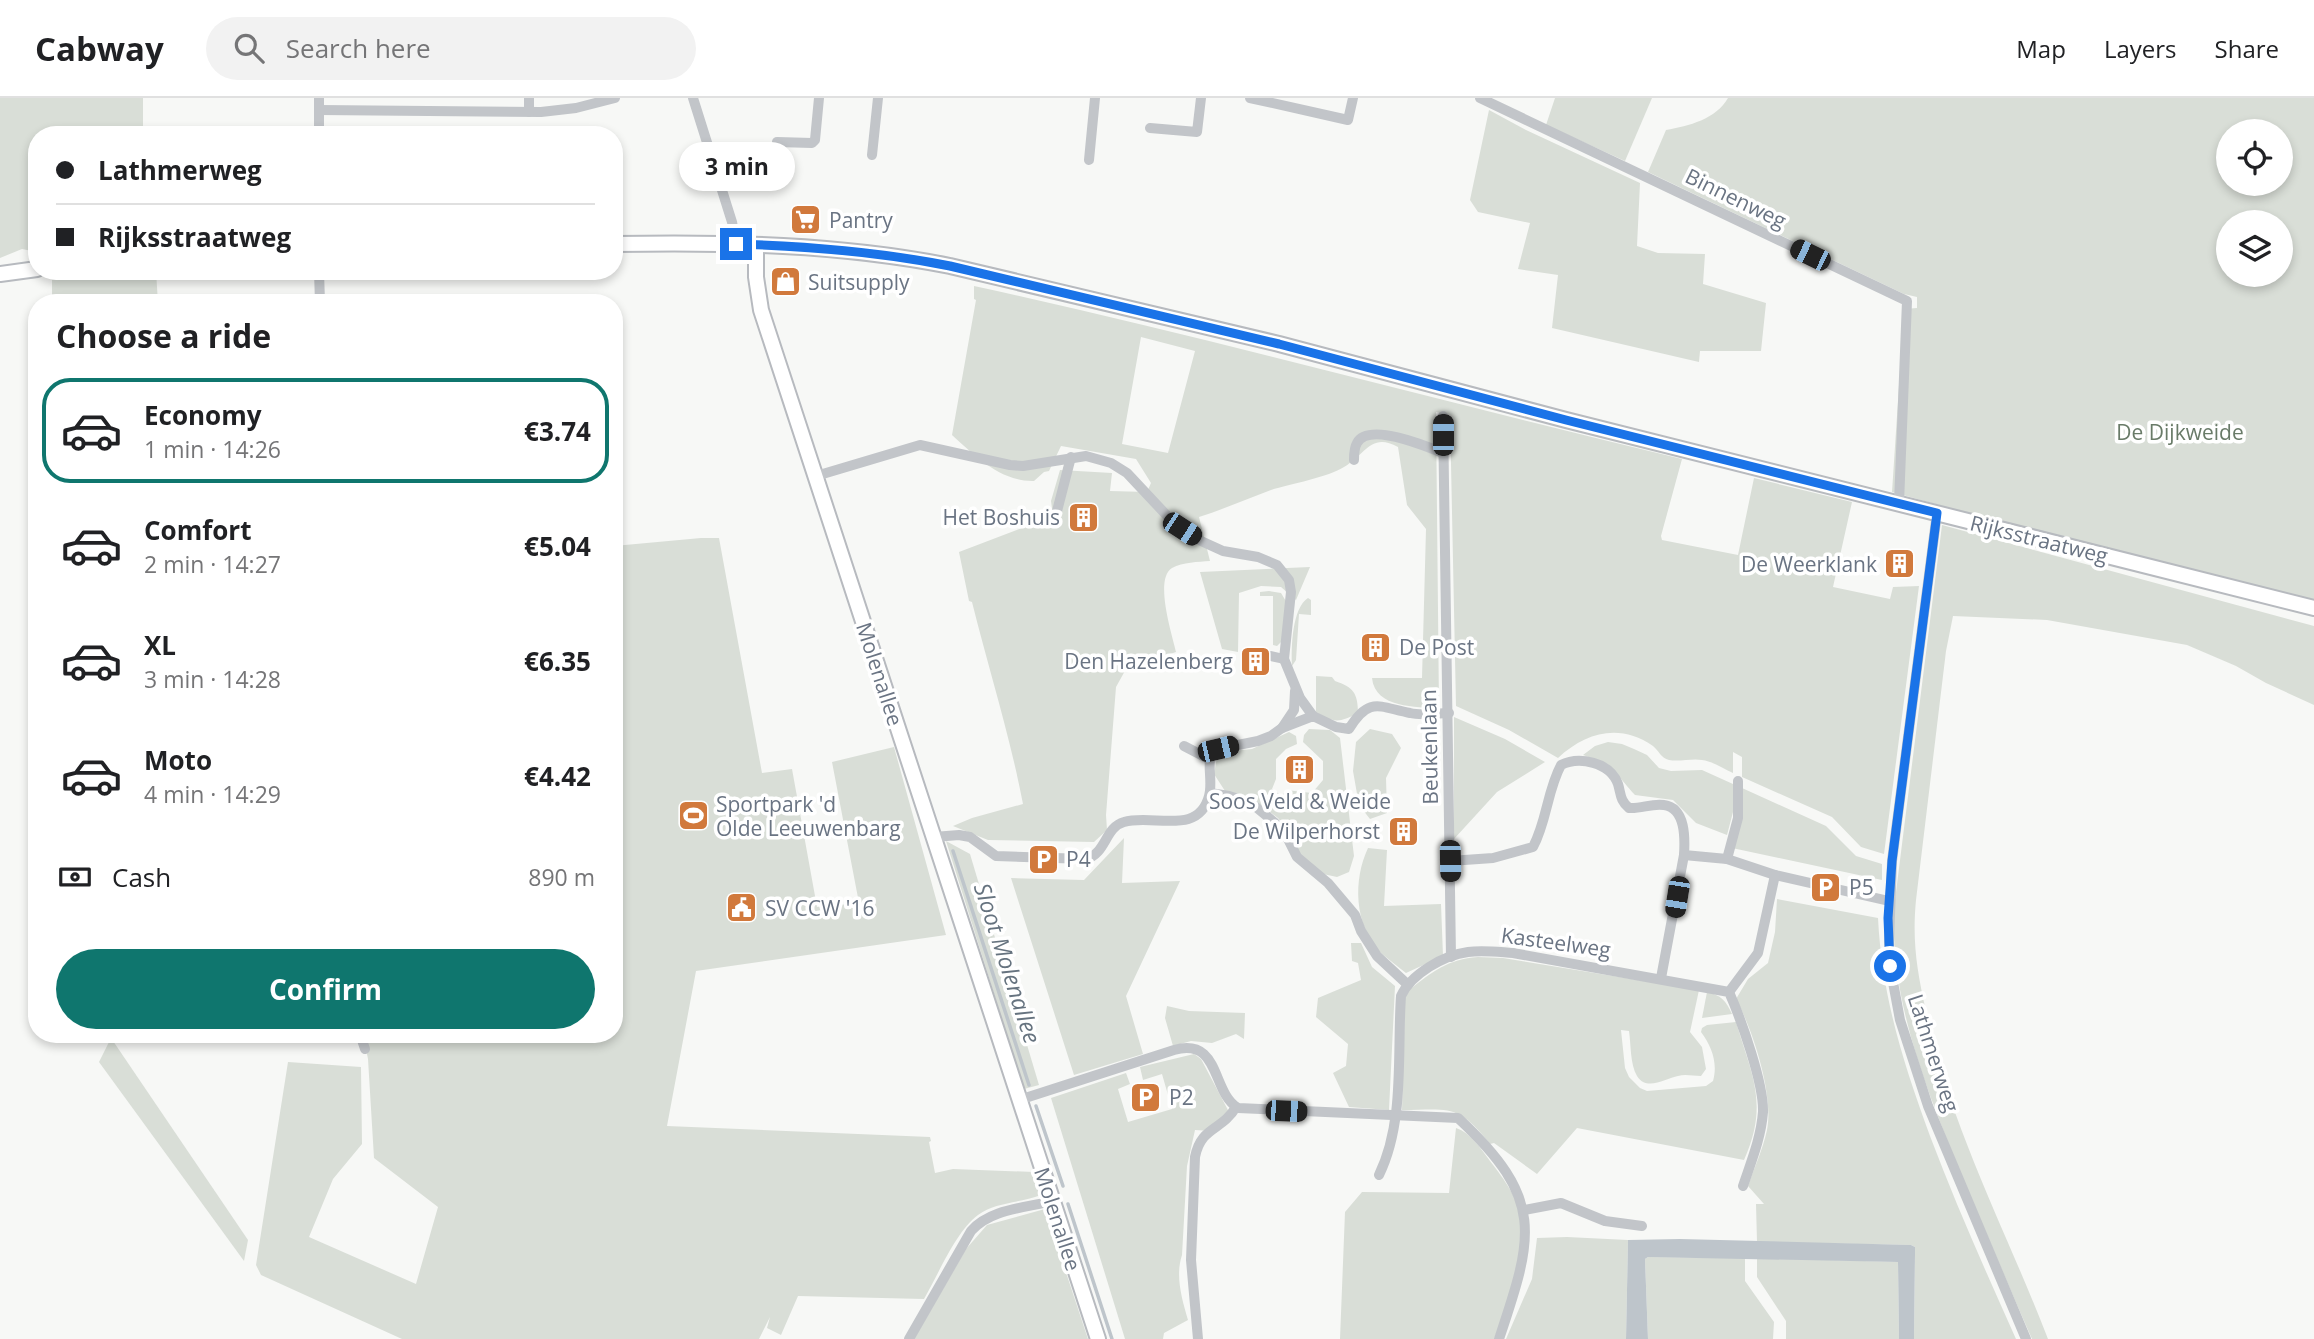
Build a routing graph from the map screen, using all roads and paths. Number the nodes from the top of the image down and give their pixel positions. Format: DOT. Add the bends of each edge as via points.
graph roads {
  1 [pos="319,98"];
  2 [pos="529,98"];
  3 [pos="615,98"];
  4 [pos="693,98"];
  5 [pos="820,98"];
  6 [pos="878,98"];
  7 [pos="1095,98"];
  8 [pos="1201,98"];
  9 [pos="1250,98"];
  10 [pos="1353,98"];
  11 [pos="1480,98"];
  12 [pos="319,110"];
  13 [pos="529,112"];
  14 [pos="318,126"];
  15 [pos="1150,128"];
  16 [pos="778,142"];
  17 [pos="872,155"];
  18 [pos="1089,160"];
  19 [pos="623,244"];
  20 [pos="736,244"];
  21 [pos="756,245"];
  22 [pos="28,270"];
  23 [pos="0,274"];
  24 [pos="1443,416"];
  25 [pos="1443,453"];
  26 [pos="1071,457"];
  27 [pos="1354,460"];
  28 [pos="816,476"];
  29 [pos="1899,503"];
  30 [pos="1937,513"];
  31 [pos="1056,515"];
  32 [pos="2314,608"];
  33 [pos="1271,656"];
  34 [pos="1284,659"];
  35 [pos="1295,688"];
  36 [pos="1449,713"];
  37 [pos="1313,716"];
  38 [pos="1282,728"];
  39 [pos="1184,746"];
  40 [pos="1209,758"];
  41 [pos="1738,781"];
  42 [pos="1210,793"];
  43 [pos="934,837"];
  44 [pos="1684,855"];
  45 [pos="1727,859"];
  46 [pos="1450,861"];
  47 [pos="1775,875"];
  48 [pos="1889,901"];
  49 [pos="1451,957"];
  50 [pos="1661,978"];
  51 [pos="1407,984"];
  52 [pos="1729,992"];
  53 [pos="363,1043"];
  54 [pos="365,1049"];
  55 [pos="1019,1100"];
  56 [pos="1240,1108"];
  57 [pos="1395,1115"];
  58 [pos="1380,1175"];
  59 [pos="1743,1186"];
  60 [pos="1052,1201"];
  61 [pos="1524,1210"];
  62 [pos="1642,1226"];
  63 [pos="909,1339"];
  64 [pos="1098,1339"];
  65 [pos="1198,1339"];
  66 [pos="1499,1339"];
  67 [pos="2026,1339"];
  1 -- 12 [label="street"];
  2 -- 13 [label="street"];
  3 -- 13 [label="street" via="576,108"];
  4 -- 20 [label="street"];
  5 -- 16 [label="street" via="815,140"];
  6 -- 17 [label="street"];
  7 -- 18 [label="street"];
  8 -- 15 [label="street" via="1197,132"];
  9 -- 10 [label="street" via="1348,120"];
  11 -- 29 [label="street, Binnenweg" via="1907,301"];
  12 -- 13 [label="street"];
  12 -- 14 [label="street"];
  19 -- 20 [label="main road, Rijksstraatweg"];
  20 -- 21 [label="main road, Rijksstraatweg"];
  21 -- 28 [label="main road, Molenallee" via="761,310"];
  21 -- 29 [label="main road, Rijksstraatweg" via="835,249 950,266 1279,344"];
  22 -- 23 [label="main road"];
  24 -- 25 [label="street, Beukenlaan"];
  25 -- 27 [label="street" via="1371,434 1357,442"];
  25 -- 36 [label="street, Beukenlaan"];
  26 -- 28 [label="street" via="1010,465 920,445"];
  26 -- 31 [label="street"];
  26 -- 34 [label="street" via="1092,457 1120,467 1172,521 1201,541 1277,565 1289,580 1291,592"];
  28 -- 43 [label="main road, Molenallee"];
  29 -- 30 [label="main road, Rijksstraatweg"];
  30 -- 32 [label="main road, Rijksstraatweg"];
  30 -- 48 [label="street, Lathmerweg"];
  33 -- 34 [label="street"];
  34 -- 35 [label="street"];
  35 -- 37 [label="street"];
  35 -- 38 [label="street" via="1294,710"];
  36 -- 37 [label="street" via="1412,714 1377,704 1355,718 1349,729"];
  36 -- 46 [label="street, Beukenlaan"];
  37 -- 38 [label="street"];
  38 -- 40 [label="street" via="1258,741 1218,749"];
  39 -- 40 [label="street"];
  40 -- 42 [label="street"];
  41 -- 45 [label="street" via="1738,818"];
  42 -- 43 [label="street" via="1199,815 1117,825 1098,853 1086,859 996,856 970,837"];
  42 -- 51 [label="street" via="1251,803 1274,822 1297,857 1328,883 1355,915 1377,956"];
  43 -- 55 [label="main road, Molenallee"];
  44 -- 45 [label="street"];
  44 -- 46 [label="street" via="1682,821 1670,807 1629,808 1611,774 1603,767 1573,759 1556,774 1534,847 1493,858"];
  44 -- 50 [label="street"];
  45 -- 47 [label="street"];
  46 -- 49 [label="street, Beukenlaan"];
  47 -- 48 [label="street"];
  47 -- 52 [label="street" via="1758,953"];
  48 -- 67 [label="street, Lathmerweg" via="1890,966 1905,1040"];
  49 -- 50 [label="street, Kasteelweg" via="1480,951 1513,953"];
  49 -- 51 [label="street, Kasteelweg"];
  50 -- 52 [label="street, Kasteelweg"];
  51 -- 57 [label="street" via="1401,996"];
  52 -- 59 [label="street" via="1763,1099 1758,1141"];
  53 -- 54 [label="street"];
  55 -- 56 [label="street" via="1187,1048 1210,1060 1228,1100"];
  55 -- 60 [label="main road, Molenallee"];
  56 -- 57 [label="street"];
  56 -- 65 [label="street" via="1204,1135 1195,1157 1191,1260"];
  57 -- 58 [label="street" via="1388,1158"];
  57 -- 61 [label="street" via="1458,1118 1505,1169"];
  60 -- 63 [label="street" via="996,1214 977,1224"];
  60 -- 64 [label="main road, Molenallee"];
  61 -- 62 [label="street" via="1561,1203 1605,1221"];
  61 -- 66 [label="street" via="1527,1237 1522,1270"];
}
